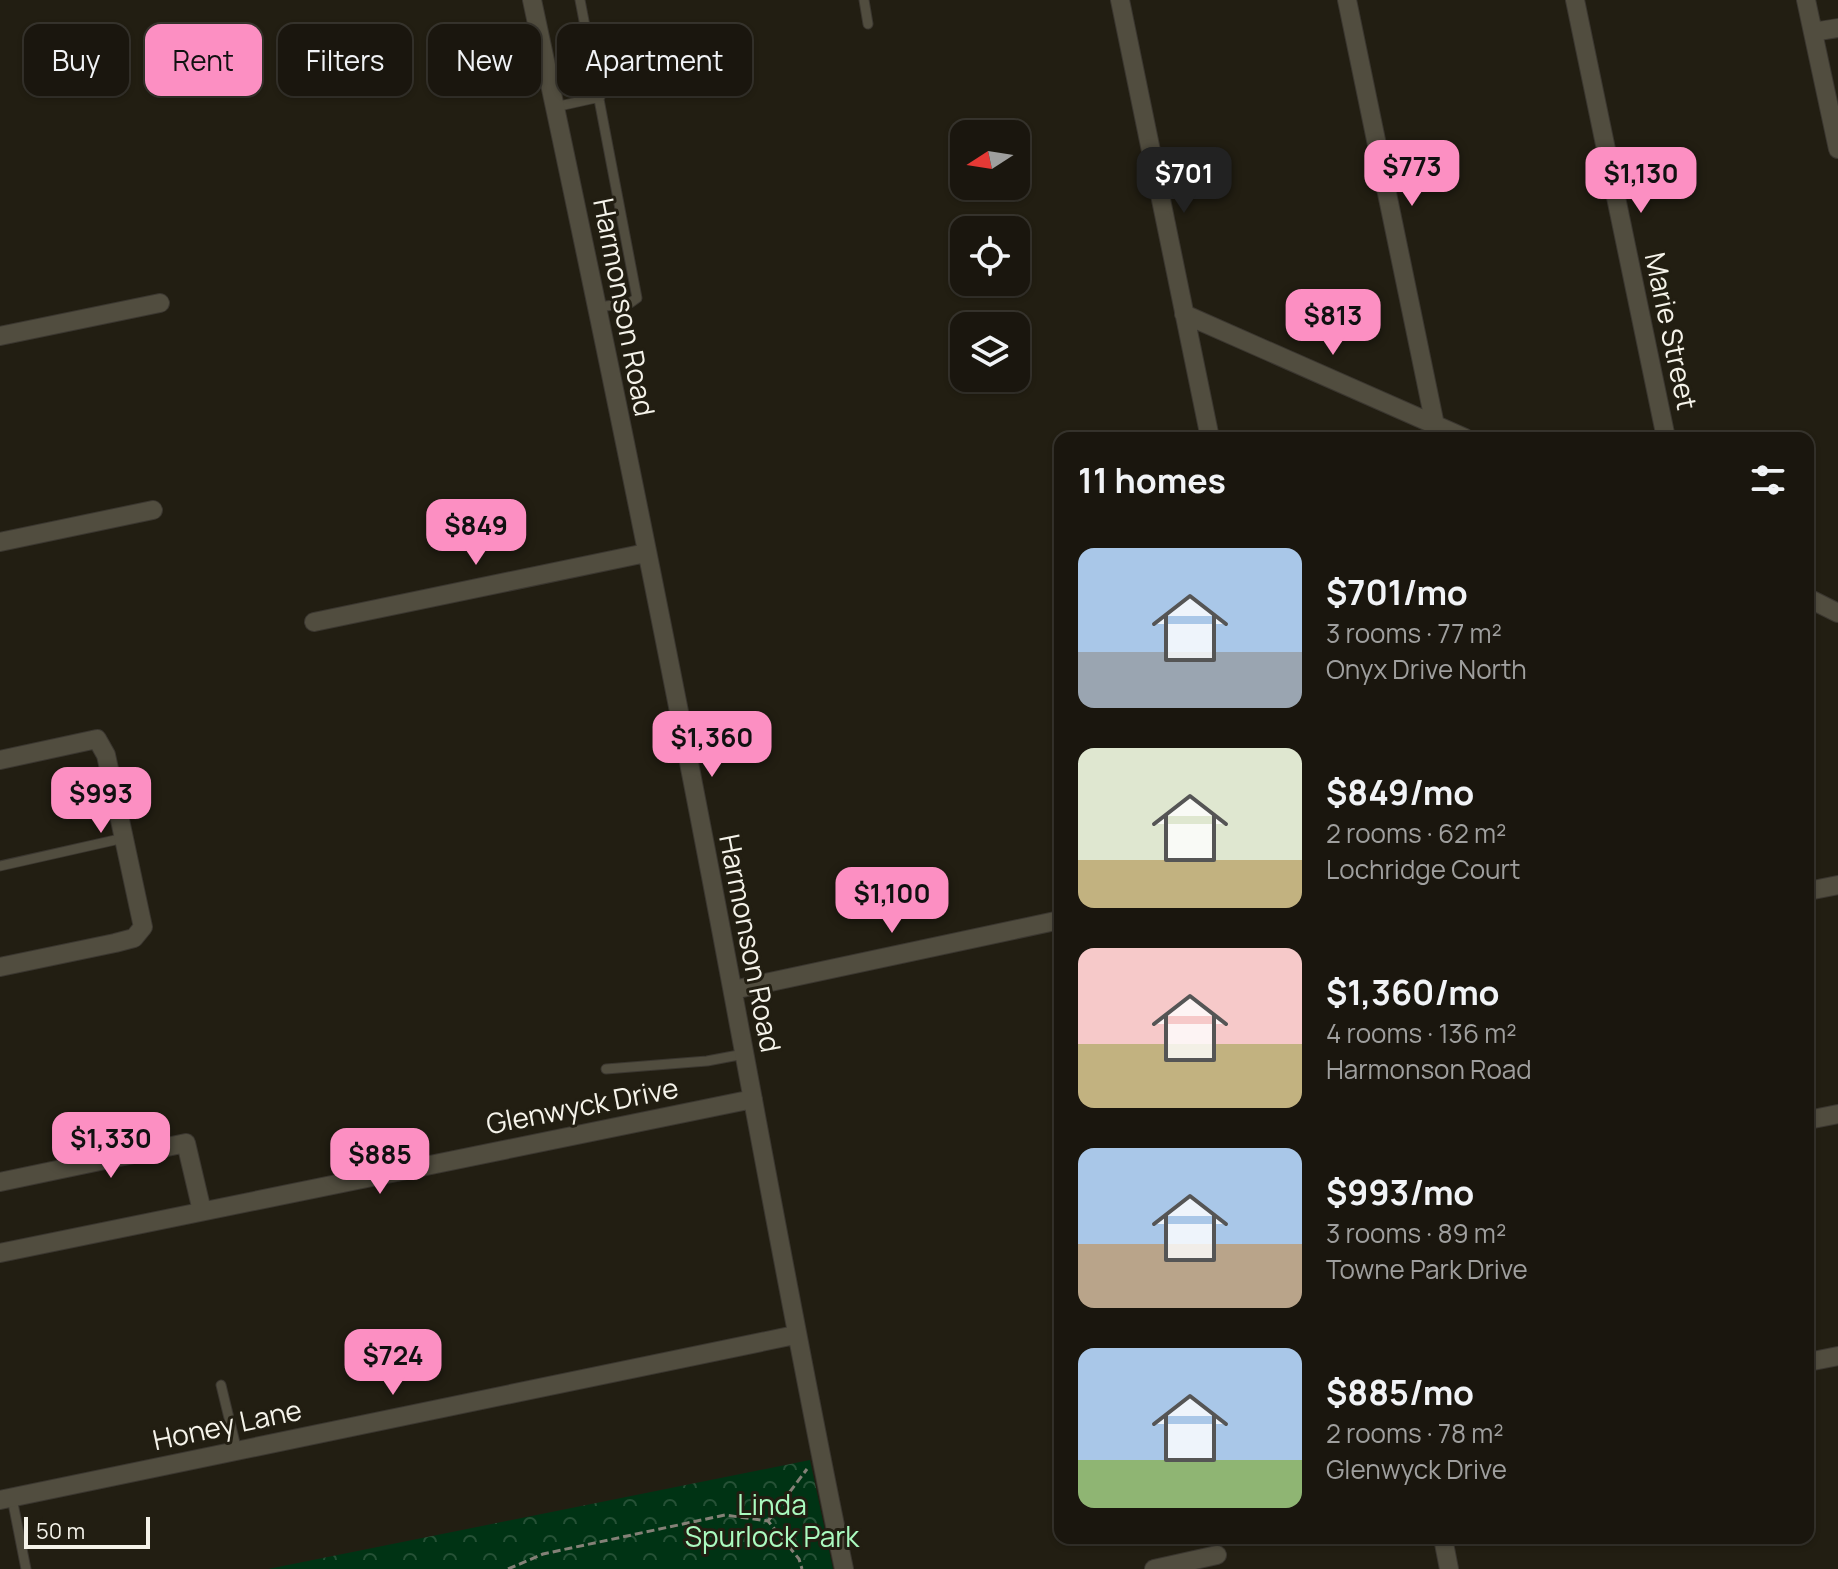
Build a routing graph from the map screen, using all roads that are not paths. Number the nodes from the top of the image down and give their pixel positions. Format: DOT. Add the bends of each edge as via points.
graph roads {
  1 [pos="532,0"];
  2 [pos="580,0"];
  3 [pos="864,0"];
  4 [pos="1120,0"];
  5 [pos="1347,0"];
  6 [pos="1575,0"];
  7 [pos="1806,0"];
  8 [pos="868,24"];
  9 [pos="1838,28"];
  10 [pos="1813,32"];
  11 [pos="600,97"];
  12 [pos="555,107"];
  13 [pos="1838,149"];
  14 [pos="160,303"];
  15 [pos="598,307"];
  16 [pos="1184,314"];
  17 [pos="0,336"];
  18 [pos="1435,425"];
  19 [pos="1209,432"];
  20 [pos="1451,432"];
  21 [pos="1665,432"];
  22 [pos="153,510"];
  23 [pos="0,542"];
  24 [pos="646,553"];
  25 [pos="1814,601"];
  26 [pos="1838,613"];
  27 [pos="314,622"];
  28 [pos="0,760"];
  29 [pos="124,838"];
  30 [pos="0,866"];
  31 [pos="1838,885"];
  32 [pos="1814,890"];
  33 [pos="1054,921"];
  34 [pos="0,967"];
  35 [pos="733,990"];
  36 [pos="744,1054"];
  37 [pos="606,1069"];
  38 [pos="753,1099"];
  39 [pos="1838,1114"];
  40 [pos="1814,1119"];
  41 [pos="0,1182"];
  42 [pos="202,1211"];
  43 [pos="0,1253"];
  44 [pos="795,1335"];
  45 [pos="1838,1356"];
  46 [pos="1814,1361"];
  47 [pos="221,1385"];
  48 [pos="237,1451"];
  49 [pos="6,1499"];
  50 [pos="1444,1544"];
  51 [pos="1217,1555"];
  52 [pos="26,1569"];
  53 [pos="844,1569"];
  54 [pos="1154,1569"];
  55 [pos="1449,1569"];
  1 -- 12 [label="street, Harmonson Road"];
  2 -- 11 [label="lane"];
  3 -- 8 [label="lane"];
  4 -- 16 [label="street"];
  5 -- 18 [label="street"];
  6 -- 21 [label="street, Marie Street"];
  7 -- 10 [label="street"];
  9 -- 10 [label="street"];
  10 -- 13 [label="street"];
  11 -- 12 [label="lane"];
  11 -- 15 [label="lane" via="637,298"];
  12 -- 15 [label="street, Harmonson Road"];
  14 -- 17 [label="street"];
  15 -- 24 [label="street, Harmonson Road"];
  16 -- 18 [label="street"];
  16 -- 19 [label="street"];
  18 -- 20 [label="street"];
  22 -- 23 [label="street"];
  24 -- 27 [label="street"];
  24 -- 35 [label="street, Harmonson Road"];
  25 -- 26 [label="street"];
  28 -- 29 [label="street" via="97,739 106,755"];
  29 -- 30 [label="lane"];
  29 -- 34 [label="street" via="142,912 139,933 115,943"];
  31 -- 32 [label="street"];
  33 -- 35 [label="street"];
  35 -- 36 [label="street, Harmonson Road"];
  36 -- 37 [label="lane"];
  36 -- 38 [label="street, Harmonson Road"];
  38 -- 42 [label="street, Glenwyck Drive"];
  38 -- 44 [label="street, Harmonson Road"];
  39 -- 40 [label="street"];
  41 -- 42 [label="street" via="186,1143"];
  42 -- 43 [label="street, Glenwyck Drive"];
  44 -- 48 [label="street, Honey Lane"];
  44 -- 53 [label="street, Harmonson Road"];
  45 -- 46 [label="street"];
  47 -- 48 [label="lane"];
  48 -- 49 [label="street, Honey Lane"];
  49 -- 52 [label="lane"];
  50 -- 55 [label="street"];
  51 -- 54 [label="street"];
}
